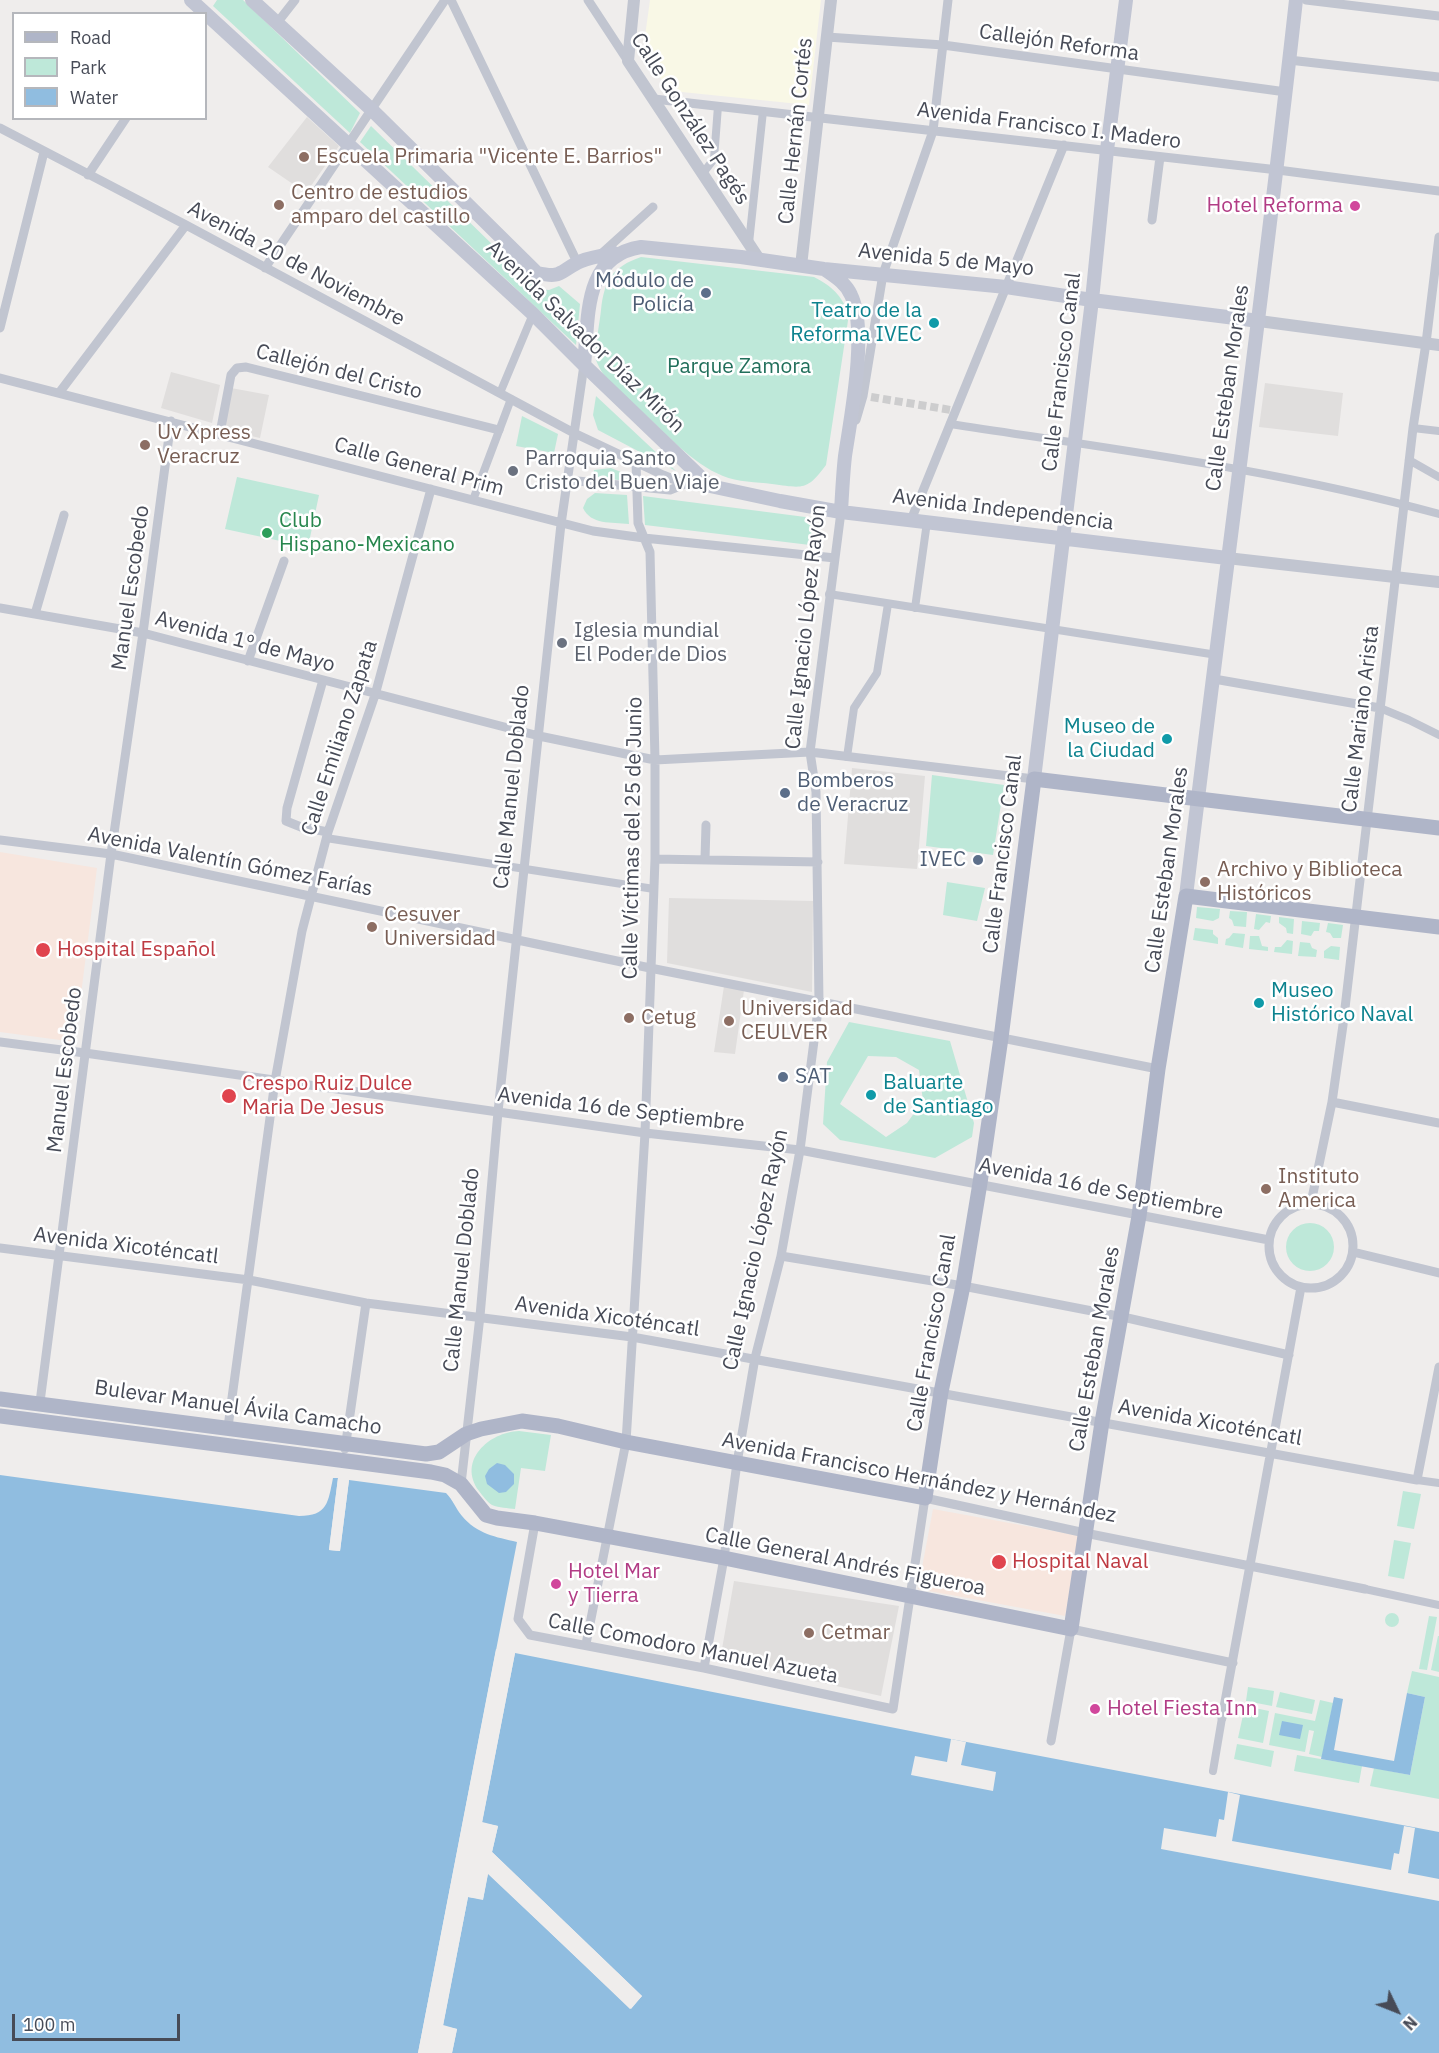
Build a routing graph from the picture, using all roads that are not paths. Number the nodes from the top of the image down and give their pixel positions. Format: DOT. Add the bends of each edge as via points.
graph roads {
  1 [pos="252,0"];
  2 [pos="295,0"];
  3 [pos="445,0"];
  4 [pos="450,0"];
  5 [pos="588,0"];
  6 [pos="634,0"];
  7 [pos="831,0"];
  8 [pos="948,0"];
  9 [pos="1126,0"];
  10 [pos="1296,0"];
  11 [pos="1306,0"];
  12 [pos="207,13"];
  13 [pos="1439,16"];
  14 [pos="277,23"];
  15 [pos="826,37"];
  16 [pos="943,45"];
  17 [pos="1289,60"];
  18 [pos="628,62"];
  19 [pos="1117,69"];
  20 [pos="1439,77"];
  21 [pos="1286,92"];
  22 [pos="654,99"];
  23 [pos="718,106"];
  24 [pos="372,110"];
  25 [pos="763,111"];
  26 [pos="818,116"];
  27 [pos="125,120"];
  28 [pos="0,128"];
  29 [pos="933,131"];
  30 [pos="349,144"];
  31 [pos="1064,146"];
  32 [pos="1107,150"];
  33 [pos="44,152"];
  34 [pos="1160,157"];
  35 [pos="1278,170"];
  36 [pos="703,173"];
  37 [pos="88,175"];
  38 [pos="1439,191"];
  39 [pos="653,207"];
  40 [pos="1152,220"];
  41 [pos="186,225"];
  42 [pos="1439,237"];
  43 [pos="749,245"];
  44 [pos="604,258"];
  45 [pos="759,260"];
  46 [pos="577,262"];
  47 [pos="801,266"];
  48 [pos="265,268"];
  49 [pos="824,269"];
  50 [pos="883,274"];
  51 [pos="1006,286"];
  52 [pos="1092,300"];
  53 [pos="533,314"];
  54 [pos="1259,321"];
  55 [pos="0,328"];
  56 [pos="1432,344"];
  57 [pos="584,365"];
  58 [pos="0,378"];
  59 [pos="59,393"];
  60 [pos="500,393"];
  61 [pos="511,399"];
  62 [pos="171,421"];
  63 [pos="950,424"];
  64 [pos="1413,428"];
  65 [pos="500,430"];
  66 [pos="1439,431"];
  67 [pos="220,433"];
  68 [pos="574,433"];
  69 [pos="1075,443"];
  70 [pos="847,445"];
  71 [pos="1409,460"];
  72 [pos="636,462"];
  73 [pos="1238,470"];
  74 [pos="1439,477"];
  75 [pos="567,480"];
  76 [pos="686,484"];
  77 [pos="710,486"];
  78 [pos="637,488"];
  79 [pos="431,489"];
  80 [pos="473,500"];
  81 [pos="1404,505"];
  82 [pos="841,512"];
  83 [pos="1439,514"];
  84 [pos="64,515"];
  85 [pos="911,520"];
  86 [pos="927,522"];
  87 [pos="561,524"];
  88 [pos="644,538"];
  89 [pos="1063,538"];
  90 [pos="835,558"];
  91 [pos="1227,558"];
  92 [pos="284,561"];
  93 [pos="1396,577"];
  94 [pos="1439,582"];
  95 [pos="829,594"];
  96 [pos="888,604"];
  97 [pos="0,608"];
  98 [pos="915,608"];
  99 [pos="35,614"];
  100 [pos="1051,629"];
  101 [pos="143,633"];
  102 [pos="1217,655"];
  103 [pos="248,661"];
  104 [pos="323,680"];
  105 [pos="1214,680"];
  106 [pos="375,694"];
  107 [pos="1380,708"];
  108 [pos="1439,735"];
  109 [pos="539,736"];
  110 [pos="810,752"];
  111 [pos="847,757"];
  112 [pos="655,760"];
  113 [pos="1034,779"];
  114 [pos="1198,798"];
  115 [pos="1367,819"];
  116 [pos="706,825"];
  117 [pos="1439,828"];
  118 [pos="327,835"];
  119 [pos="0,840"];
  120 [pos="111,854"];
  121 [pos="655,859"];
  122 [pos="705,859"];
  123 [pos="818,862"];
  124 [pos="524,869"];
  125 [pos="654,889"];
  126 [pos="311,896"];
  127 [pos="1186,896"];
  128 [pos="1355,917"];
  129 [pos="1439,927"];
  130 [pos="517,940"];
  131 [pos="650,968"];
  132 [pos="819,1002"];
  133 [pos="1001,1038"];
  134 [pos="0,1042"];
  135 [pos="85,1053"];
  136 [pos="1158,1069"];
  137 [pos="275,1081"];
  138 [pos="1332,1102"];
  139 [pos="498,1112"];
  140 [pos="1439,1123"];
  141 [pos="645,1133"];
  142 [pos="800,1150"];
  143 [pos="980,1183"];
  144 [pos="1311,1203"];
  145 [pos="1139,1216"];
  146 [pos="1269,1240"];
  147 [pos="0,1248"];
  148 [pos="1353,1252"];
  149 [pos="58,1255"];
  150 [pos="781,1256"];
  151 [pos="1439,1273"];
  152 [pos="249,1280"];
  153 [pos="963,1286"];
  154 [pos="1301,1287"];
  155 [pos="366,1303"];
  156 [pos="480,1317"];
  157 [pos="1123,1317"];
  158 [pos="632,1337"];
  159 [pos="1289,1355"];
  160 [pos="755,1358"];
  161 [pos="1439,1367"];
  162 [pos="941,1392"];
  163 [pos="0,1399"];
  164 [pos="40,1402"];
  165 [pos="0,1416"];
  166 [pos="1102,1422"];
  167 [pos="228,1427"];
  168 [pos="466,1434"];
  169 [pos="626,1442"];
  170 [pos="346,1444"];
  171 [pos="1271,1453"];
  172 [pos="344,1460"];
  173 [pos="737,1463"];
  174 [pos="1417,1480"];
  175 [pos="461,1484"];
  176 [pos="1439,1484"];
  177 [pos="925,1498"];
  178 [pos="535,1523"];
  179 [pos="1085,1533"];
  180 [pos="608,1537"];
  181 [pos="724,1558"];
  182 [pos="1250,1565"];
  183 [pos="1365,1590"];
  184 [pos="910,1595"];
  185 [pos="1439,1605"];
  186 [pos="1071,1629"];
  187 [pos="586,1644"];
  188 [pos="1233,1663"];
  189 [pos="704,1668"];
  190 [pos="892,1709"];
  191 [pos="1222,1718"];
  192 [pos="1052,1741"];
  193 [pos="1213,1771"];
  1 -- 14 [label="main road, Avenida Salvador Díaz Mirón"];
  2 -- 14 [label="street"];
  3 -- 24 [label="street"];
  4 -- 46 [label="street"];
  5 -- 18 [label="street, Calle González Pagés"];
  6 -- 18 [label="street"];
  7 -- 15 [label="street, Calle Hernán Cortés"];
  8 -- 16 [label="street, Calle Ignacio López Rayón"];
  9 -- 19 [label="main road, Calle Francisco Canal"];
  10 -- 17 [label="main road, Calle Esteban Morales"];
  11 -- 13 [label="street"];
  12 -- 30 [label="main road, Avenida Salvador Díaz Mirón"];
  14 -- 24 [label="main road, Avenida Salvador Díaz Mirón"];
  15 -- 16 [label="street, Callejón Reforma"];
  15 -- 26 [label="street, Calle Hernán Cortés"];
  16 -- 19 [label="street, Callejón Reforma"];
  16 -- 29 [label="street, Calle Ignacio López Rayón"];
  17 -- 20 [label="street"];
  17 -- 21 [label="main road, Calle Esteban Morales"];
  18 -- 22 [label="street, Calle González Pagés"];
  19 -- 21 [label="street, Callejón Reforma"];
  19 -- 32 [label="main road, Calle Francisco Canal"];
  21 -- 35 [label="main road, Calle Esteban Morales"];
  22 -- 23 [label="street, Avenida Francisco I. Madero"];
  22 -- 36 [label="street, Calle González Pagés"];
  23 -- 25 [label="street, Avenida Francisco I. Madero"];
  23 -- 36 [label="street" via="714,159"];
  24 -- 30 [label="street"];
  24 -- 46 [label="main road, Avenida Salvador Díaz Mirón" via="537,273 551,276"];
  25 -- 26 [label="street, Avenida Francisco I. Madero"];
  25 -- 43 [label="street"];
  26 -- 29 [label="street, Avenida Francisco I. Madero"];
  26 -- 47 [label="street, Calle Hernán Cortés"];
  27 -- 37 [label="street"];
  28 -- 33 [label="street, Avenida 20 de Noviembre"];
  29 -- 31 [label="street, Avenida Francisco I. Madero"];
  29 -- 50 [label="street, Calle Ignacio López Rayón"];
  30 -- 48 [label="street"];
  30 -- 53 [label="main road, Avenida Salvador Díaz Mirón"];
  31 -- 32 [label="street, Avenida Francisco I. Madero"];
  31 -- 51 [label="street"];
  32 -- 34 [label="street, Avenida Francisco I. Madero"];
  32 -- 52 [label="main road, Calle Francisco Canal"];
  33 -- 37 [label="street, Avenida 20 de Noviembre"];
  33 -- 55 [label="street"];
  34 -- 35 [label="street, Avenida Francisco I. Madero"];
  34 -- 40 [label="street"];
  35 -- 38 [label="street, Avenida Francisco I. Madero"];
  35 -- 54 [label="main road, Calle Esteban Morales"];
  36 -- 43 [label="street, Calle González Pagés"];
  37 -- 41 [label="street, Avenida 20 de Noviembre"];
  39 -- 44 [label="street"];
  41 -- 48 [label="street, Avenida 20 de Noviembre"];
  41 -- 59 [label="street"];
  42 -- 56 [label="street, Calle Mariano Arista"];
  43 -- 45 [label="street, Calle González Pagés"];
  44 -- 45 [label="main road, Avenida 5 de Mayo" via="641,247"];
  44 -- 46 [label="main road, Avenida Salvador Díaz Mirón"];
  44 -- 57 [label="main road, Calle Manuel Doblado" via="591,292"];
  45 -- 47 [label="main road, Avenida 5 de Mayo"];
  47 -- 49 [label="main road, Avenida 5 de Mayo"];
  48 -- 60 [label="street, Avenida 20 de Noviembre"];
  49 -- 50 [label="main road, Avenida 5 de Mayo"];
  49 -- 70 [label="main road, Calle Ignacio López Rayón" via="851,294 856,315 858,361"];
  50 -- 51 [label="main road, Avenida 5 de Mayo"];
  50 -- 70 [label="street, Calle Ignacio López Rayón" via="867,397"];
  51 -- 52 [label="main road, Avenida 5 de Mayo"];
  51 -- 63 [label="street"];
  52 -- 54 [label="main road, Avenida 5 de Mayo"];
  52 -- 69 [label="main road, Calle Francisco Canal"];
  53 -- 57 [label="main road, Avenida Salvador Díaz Mirón"];
  53 -- 60 [label="street"];
  54 -- 56 [label="street, Avenida 5 de Mayo"];
  54 -- 73 [label="main road, Calle Esteban Morales"];
  56 -- 64 [label="street, Calle Mariano Arista"];
  57 -- 68 [label="street, Calle Manuel Doblado"];
  57 -- 77 [label="main road, Avenida Salvador Díaz Mirón"];
  58 -- 59 [label="street, Calle General Prim"];
  59 -- 62 [label="street, Calle General Prim"];
  60 -- 61 [label="street, Avenida 20 de Noviembre"];
  61 -- 65 [label="street"];
  61 -- 68 [label="street, Avenida 20 de Noviembre"];
  62 -- 67 [label="street, Calle General Prim"];
  62 -- 101 [label="street, Manuel Escobedo"];
  63 -- 69 [label="street"];
  63 -- 85 [label="street"];
  64 -- 66 [label="street"];
  64 -- 71 [label="street, Calle Mariano Arista"];
  65 -- 67 [label="street, Callejón del Cristo" via="246,367 237,368 231,375"];
  65 -- 80 [label="street"];
  67 -- 79 [label="street, Calle General Prim"];
  68 -- 72 [label="street, Avenida Independencia"];
  68 -- 75 [label="street, Calle Manuel Doblado"];
  69 -- 73 [label="street"];
  69 -- 89 [label="main road, Calle Francisco Canal"];
  70 -- 82 [label="main road, Calle Ignacio López Rayón"];
  71 -- 74 [label="street"];
  71 -- 81 [label="street, Calle Mariano Arista"];
  72 -- 76 [label="street, Avenida Independencia"];
  72 -- 78 [label="street, Calle Víctimas del 25 de Junio"];
  73 -- 81 [label="street"];
  73 -- 91 [label="main road, Calle Esteban Morales"];
  75 -- 78 [label="street"];
  75 -- 87 [label="street, Calle Manuel Doblado"];
  76 -- 77 [label="street, Avenida Independencia"];
  76 -- 78 [label="street" via="670,490"];
  77 -- 82 [label="main road, Avenida Independencia"];
  78 -- 88 [label="street, Calle Víctimas del 25 de Junio" via="638,524"];
  79 -- 80 [label="street, Calle General Prim"];
  79 -- 106 [label="street, Calle Emiliano Zapata"];
  80 -- 87 [label="street, Calle General Prim"];
  81 -- 83 [label="street"];
  81 -- 93 [label="street, Calle Mariano Arista"];
  82 -- 85 [label="main road, Avenida Independencia"];
  82 -- 90 [label="street, Calle Ignacio López Rayón"];
  84 -- 99 [label="street"];
  85 -- 86 [label="main road, Avenida Independencia"];
  86 -- 89 [label="main road, Avenida Independencia"];
  86 -- 98 [label="street"];
  87 -- 88 [label="street, Calle General Prim"];
  87 -- 109 [label="street, Calle Manuel Doblado"];
  88 -- 90 [label="street, Calle General Prim"];
  88 -- 112 [label="street, Calle Víctimas del 25 de Junio" via="650,552"];
  89 -- 91 [label="main road, Avenida Independencia"];
  89 -- 100 [label="main road, Calle Francisco Canal"];
  90 -- 95 [label="street, Calle Ignacio López Rayón"];
  91 -- 93 [label="street, Avenida Independencia"];
  91 -- 102 [label="main road, Calle Esteban Morales"];
  92 -- 103 [label="street"];
  93 -- 94 [label="street, Avenida Independencia"];
  93 -- 107 [label="street, Calle Mariano Arista"];
  95 -- 96 [label="street"];
  95 -- 110 [label="street, Calle Ignacio López Rayón"];
  96 -- 98 [label="street"];
  96 -- 111 [label="street" via="877,673 854,708"];
  97 -- 99 [label="street, Avenida 1º de Mayo"];
  98 -- 100 [label="street"];
  99 -- 101 [label="street, Avenida 1º de Mayo"];
  100 -- 102 [label="street"];
  100 -- 113 [label="main road, Calle Francisco Canal"];
  101 -- 103 [label="street, Avenida 1º de Mayo"];
  101 -- 120 [label="street, Manuel Escobedo"];
  102 -- 105 [label="main road, Calle Esteban Morales"];
  103 -- 104 [label="street, Avenida 1º de Mayo"];
  104 -- 106 [label="street, Avenida 1º de Mayo"];
  104 -- 118 [label="street" via="286,821"];
  105 -- 107 [label="street"];
  105 -- 114 [label="main road, Calle Esteban Morales"];
  106 -- 109 [label="street, Avenida 1º de Mayo"];
  106 -- 118 [label="street, Calle Emiliano Zapata"];
  107 -- 108 [label="street"];
  107 -- 115 [label="street, Calle Mariano Arista"];
  109 -- 112 [label="street, Avenida 1º de Mayo"];
  109 -- 124 [label="street, Calle Manuel Doblado"];
  110 -- 111 [label="street, Avenida 1º de Mayo"];
  110 -- 112 [label="street, Avenida 1º de Mayo"];
  110 -- 123 [label="street, Calle Ignacio López Rayón" via="816,792"];
  111 -- 113 [label="street, Avenida 1º de Mayo"];
  112 -- 121 [label="street, Calle Víctimas del 25 de Junio"];
  113 -- 114 [label="main road"];
  113 -- 133 [label="main road, Calle Francisco Canal"];
  114 -- 115 [label="main road"];
  114 -- 127 [label="main road, Calle Esteban Morales"];
  115 -- 117 [label="main road"];
  115 -- 128 [label="street, Calle Mariano Arista"];
  116 -- 122 [label="street"];
  118 -- 124 [label="street"];
  118 -- 126 [label="street, Calle Emiliano Zapata"];
  119 -- 120 [label="street, Avenida Valentín Gómez Farías"];
  120 -- 126 [label="street, Avenida Valentín Gómez Farías"];
  120 -- 135 [label="street, Manuel Escobedo"];
  121 -- 122 [label="street"];
  121 -- 125 [label="street, Calle Víctimas del 25 de Junio"];
  122 -- 123 [label="street"];
  123 -- 132 [label="street, Calle Ignacio López Rayón"];
  124 -- 125 [label="street"];
  124 -- 130 [label="street, Calle Manuel Doblado"];
  125 -- 131 [label="street, Calle Víctimas del 25 de Junio"];
  126 -- 130 [label="street, Avenida Valentín Gómez Farías"];
  126 -- 137 [label="street, Calle Emiliano Zapata"];
  127 -- 128 [label="main road"];
  127 -- 136 [label="main road, Calle Esteban Morales"];
  128 -- 129 [label="main road"];
  128 -- 138 [label="street, Calle Mariano Arista"];
  130 -- 131 [label="street, Avenida Valentín Gómez Farías"];
  130 -- 139 [label="street, Calle Manuel Doblado"];
  131 -- 132 [label="street, Avenida Valentín Gómez Farías"];
  131 -- 141 [label="street, Calle Víctimas del 25 de Junio"];
  132 -- 133 [label="street, Avenida Valentín Gómez Farías"];
  132 -- 142 [label="street, Calle Ignacio López Rayón"];
  133 -- 136 [label="street, Avenida Valentín Gómez Farías"];
  133 -- 143 [label="main road, Calle Francisco Canal"];
  134 -- 135 [label="street, Avenida 16 de Septiembre"];
  135 -- 137 [label="street, Avenida 16 de Septiembre"];
  135 -- 149 [label="street, Manuel Escobedo"];
  136 -- 145 [label="main road, Calle Esteban Morales"];
  137 -- 139 [label="street, Avenida 16 de Septiembre"];
  137 -- 152 [label="street, Calle Emiliano Zapata"];
  138 -- 140 [label="street"];
  138 -- 144 [label="street, Calle Mariano Arista"];
  139 -- 141 [label="street, Avenida 16 de Septiembre"];
  139 -- 156 [label="street, Calle Manuel Doblado"];
  141 -- 142 [label="street, Avenida 16 de Septiembre"];
  141 -- 158 [label="street, Calle Víctimas del 25 de Junio"];
  142 -- 143 [label="street, Avenida 16 de Septiembre"];
  142 -- 150 [label="street, Calle Ignacio López Rayón"];
  143 -- 145 [label="street, Avenida 16 de Septiembre"];
  143 -- 153 [label="main road, Calle Francisco Canal"];
  144 -- 146 [label="street" via="1283,1214"];
  144 -- 148 [label="street" via="1331,1209 1346,1222"];
  145 -- 146 [label="street, Avenida 16 de Septiembre"];
  145 -- 157 [label="main road, Calle Esteban Morales"];
  146 -- 154 [label="street" via="1273,1266 1285,1280"];
  147 -- 149 [label="street, Avenida Xicoténcatl"];
  148 -- 151 [label="street"];
  148 -- 154 [label="street" via="1338,1278 1321,1287"];
  149 -- 152 [label="street, Avenida Xicoténcatl"];
  149 -- 164 [label="street, Manuel Escobedo"];
  150 -- 153 [label="street"];
  150 -- 160 [label="street, Calle Ignacio López Rayón"];
  152 -- 155 [label="street, Avenida Xicoténcatl"];
  152 -- 167 [label="street, Calle Emiliano Zapata"];
  153 -- 157 [label="street"];
  153 -- 162 [label="main road, Calle Francisco Canal"];
  154 -- 159 [label="street"];
  155 -- 156 [label="street, Avenida Xicoténcatl"];
  155 -- 170 [label="street"];
  156 -- 158 [label="street, Avenida Xicoténcatl"];
  156 -- 168 [label="street, Calle Manuel Doblado"];
  157 -- 159 [label="street"];
  157 -- 166 [label="main road, Calle Esteban Morales"];
  158 -- 160 [label="street, Avenida Xicoténcatl"];
  158 -- 169 [label="street, Calle Víctimas del 25 de Junio"];
  159 -- 171 [label="street"];
  160 -- 162 [label="street, Avenida Xicoténcatl"];
  160 -- 173 [label="street, Calle Ignacio López Rayón"];
  161 -- 174 [label="street"];
  162 -- 166 [label="street, Avenida Xicoténcatl"];
  162 -- 177 [label="main road, Calle Francisco Canal"];
  163 -- 164 [label="main road, Bulevar Manuel Ávila Camacho"];
  164 -- 167 [label="main road, Bulevar Manuel Ávila Camacho"];
  165 -- 172 [label="main road, Bulevar Manuel Ávila Camacho"];
  166 -- 171 [label="street, Avenida Xicoténcatl"];
  166 -- 179 [label="main road, Calle Esteban Morales"];
  167 -- 170 [label="main road, Bulevar Manuel Ávila Camacho"];
  168 -- 169 [label="main road, Avenida Francisco Hernández y Hernández" via="522,1421"];
  168 -- 170 [label="main road, Bulevar Manuel Ávila Camacho" via="439,1452 426,1454"];
  168 -- 175 [label="street, Calle Manuel Doblado"];
  169 -- 173 [label="main road, Avenida Francisco Hernández y Hernández"];
  169 -- 180 [label="street, Calle Víctimas del 25 de Junio"];
  170 -- 172 [label="street"];
  171 -- 174 [label="street, Avenida Xicoténcatl"];
  171 -- 182 [label="street"];
  172 -- 175 [label="main road, Bulevar Manuel Ávila Camacho" via="445,1475"];
  173 -- 177 [label="main road, Avenida Francisco Hernández y Hernández"];
  173 -- 181 [label="street, Calle Ignacio López Rayón"];
  174 -- 176 [label="street"];
  175 -- 178 [label="main road, Calle General Andrés Figueroa" via="486,1515"];
  177 -- 179 [label="street, Avenida Francisco Hernández y Hernández"];
  177 -- 184 [label="street, Calle Francisco Canal"];
  178 -- 180 [label="main road, Calle General Andrés Figueroa"];
  178 -- 187 [label="street, Calle Comodoro Manuel Azueta" via="518,1619 530,1635"];
  179 -- 182 [label="street, Avenida Francisco Hernández y Hernández"];
  179 -- 186 [label="main road, Calle Esteban Morales"];
  180 -- 181 [label="main road, Calle General Andrés Figueroa"];
  180 -- 187 [label="street, Calle Víctimas del 25 de Junio"];
  181 -- 184 [label="main road, Calle General Andrés Figueroa"];
  181 -- 189 [label="street, Calle Ignacio López Rayón"];
  182 -- 183 [label="street, Avenida Francisco Hernández y Hernández"];
  182 -- 188 [label="street"];
  183 -- 185 [label="street"];
  184 -- 186 [label="main road, Calle General Andrés Figueroa"];
  184 -- 190 [label="street, Calle Francisco Canal"];
  186 -- 188 [label="street, Calle General Andrés Figueroa"];
  186 -- 192 [label="street, Calle Esteban Morales"];
  187 -- 189 [label="street, Calle Comodoro Manuel Azueta"];
  188 -- 191 [label="street"];
  189 -- 190 [label="street, Calle Comodoro Manuel Azueta"];
  191 -- 193 [label="street"];
}
